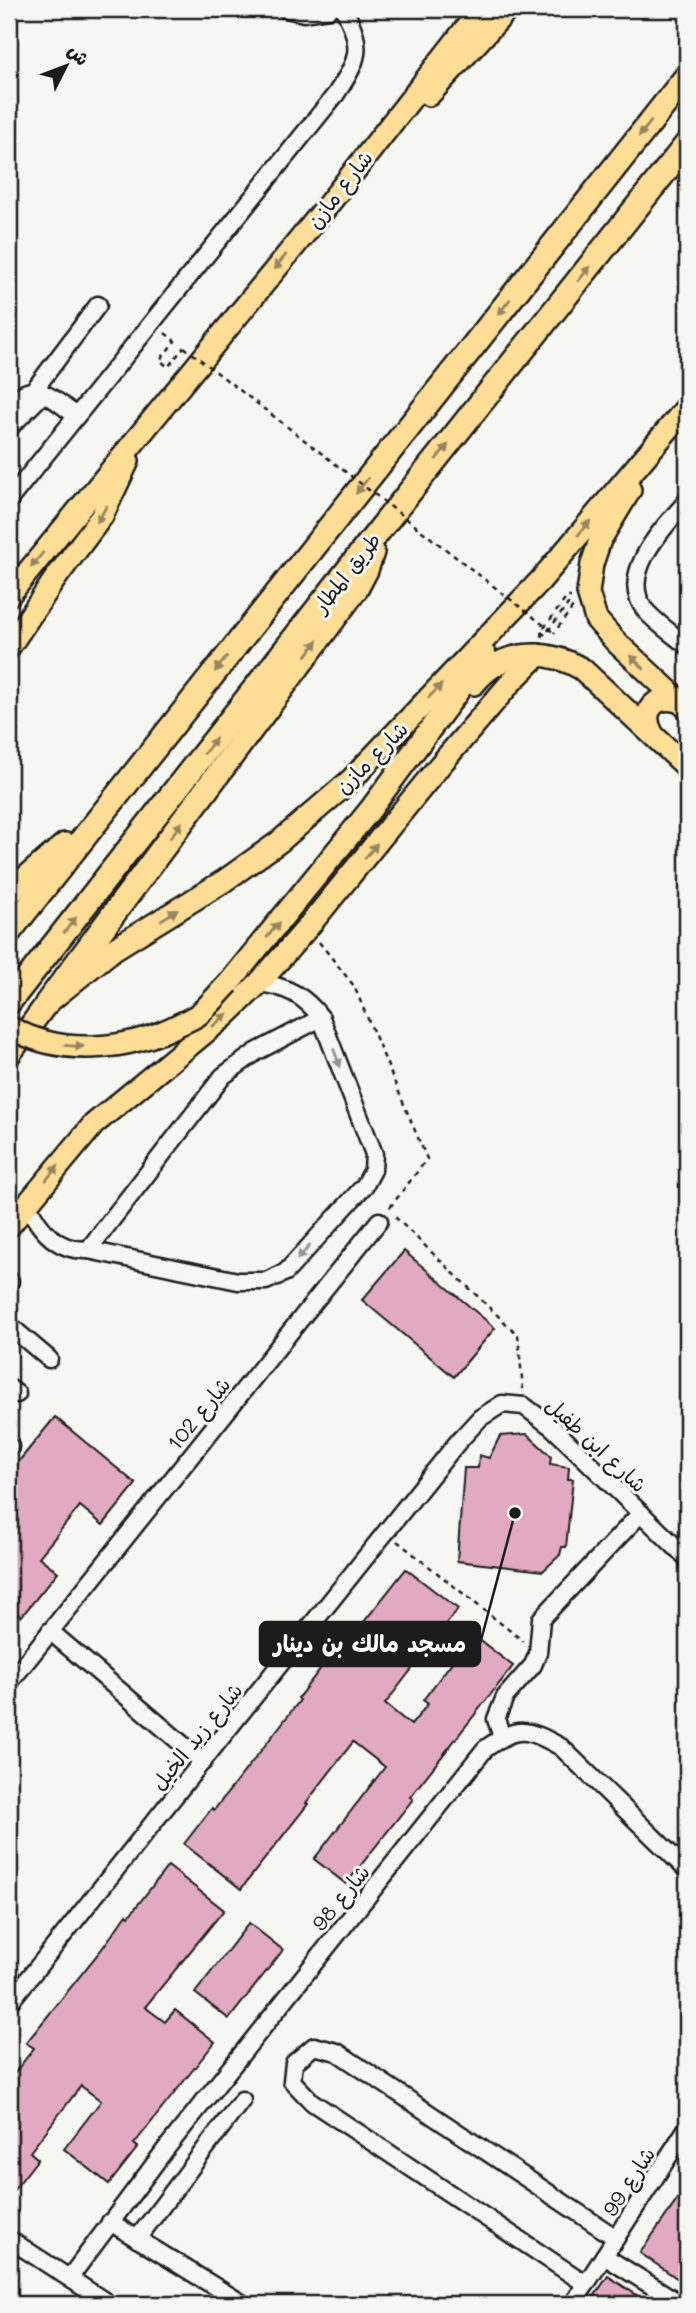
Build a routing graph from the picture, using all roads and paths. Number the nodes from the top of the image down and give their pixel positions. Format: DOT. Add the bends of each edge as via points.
graph roads {
  1 [pos="286,9"];
  2 [pos="329,9"];
  3 [pos="344,9"];
  4 [pos="481,9"];
  5 [pos="508,9"];
  6 [pos="687,76"];
  7 [pos="687,144"];
  8 [pos="324,210"];
  9 [pos="98,305"];
  10 [pos="175,341"];
  11 [pos="39,392"];
  12 [pos="9,405"];
  13 [pos="687,407"];
  14 [pos="76,416"];
  15 [pos="9,428"];
  16 [pos="142,431"];
  17 [pos="659,440"];
  18 [pos="9,500"];
  19 [pos="687,501"];
  20 [pos="377,533"];
  21 [pos="540,580"];
  22 [pos="588,593"];
  23 [pos="9,595"];
  24 [pos="541,632"];
  25 [pos="687,646"];
  26 [pos="9,647"];
  27 [pos="541,655"];
  28 [pos="684,705"];
  29 [pos="652,733"];
  30 [pos="687,767"];
  31 [pos="370,810"];
  32 [pos="104,811"];
  33 [pos="9,892"];
  34 [pos="308,927"];
  35 [pos="9,932"];
  36 [pos="259,983"];
  37 [pos="9,1002"];
  38 [pos="47,1003"];
  39 [pos="321,1018"];
  40 [pos="9,1027"];
  41 [pos="9,1055"];
  42 [pos="27,1203"];
  43 [pos="379,1221"];
  44 [pos="9,1226"];
  45 [pos="88,1250"];
  46 [pos="9,1325"];
  47 [pos="49,1359"];
  48 [pos="502,1404"];
  49 [pos="524,1406"];
  50 [pos="641,1513"];
  51 [pos="386,1532"];
  52 [pos="687,1558"];
  53 [pos="50,1631"];
  54 [pos="538,1653"];
  55 [pos="9,1683"];
  56 [pos="502,1737"];
  57 [pos="203,1762"];
  58 [pos="687,1870"];
  59 [pos="9,2003"];
  60 [pos="242,2100"];
  61 [pos="687,2128"];
  62 [pos="110,2222"];
  63 [pos="616,2238"];
  64 [pos="9,2239"];
  65 [pos="137,2239"];
  66 [pos="604,2256"];
  67 [pos="69,2277"];
  68 [pos="586,2284"];
  69 [pos="109,2304"];
  70 [pos="243,2304"];
  71 [pos="573,2304"];
  72 [pos="681,2304"];
  1 -- 2 [label="street" via="304,13"];
  3 -- 14 [label="street" via="358,52 342,86"];
  4 -- 8 [label="main road, شارع مازن"];
  5 -- 8 [label="main road"];
  6 -- 32 [label="highway, طريق المطار, one-way"];
  20 -- 7 [label="highway, طريق المطار, one-way"];
  8 -- 16 [label="main road, شارع مازن, one-way"];
  9 -- 11 [label="street"];
  10 -- 24 [label="path, bridge" via="160,360 168,367 184,347 554,633 573,607 568,604 545,635"];
  11 -- 12 [label="street" via="24,392"];
  11 -- 14 [label="street"];
  11 -- 15 [label="street"];
  13 -- 17 [label="main road, شارع مازن"];
  14 -- 18 [label="street"];
  16 -- 23 [label="main road, شارع مازن, one-way"];
  16 -- 26 [label="main road, one-way" via="102,516"];
  21 -- 17 [label="main road, شارع مازن, one-way"];
  17 -- 22 [label="main road" via="600,540"];
  19 -- 25 [label="street" via="649,547 637,572 638,595 645,610"];
  37 -- 20 [label="highway, طريق المطار, one-way"];
  38 -- 20 [label="highway, one-way" via="356,589"];
  21 -- 31 [label="main road"];
  38 -- 21 [label="main road, شارع مازن, one-way" via="114,949 279,842 351,780"];
  22 -- 24 [label="path" via="567,597"];
  28 -- 22 [label="main road, one-way" via="596,620"];
  24 -- 27 [label="path"];
  27 -- 29 [label="main road" via="582,669"];
  27 -- 31 [label="main road" via="510,658 478,679"];
  34 -- 27 [label="main road, one-way" via="440,765 512,681"];
  28 -- 29 [label="main road" via="671,698 653,705 647,724"];
  29 -- 30 [label="main road"];
  40 -- 31 [label="main road, one-way, bridge" via="65,1046 112,1047 157,1036 198,1015"];
  32 -- 33 [label="highway"];
  32 -- 35 [label="highway, طريق المطار"];
  34 -- 36 [label="main road"];
  34 -- 49 [label="path" via="354,986 427,1159 388,1210 518,1335"];
  36 -- 39 [label="street" via="297,994"];
  42 -- 36 [label="main road, one-way" via="94,1124"];
  38 -- 41 [label="main road, شارع مازن"];
  39 -- 45 [label="street" via="256,1052 223,1076"];
  39 -- 45 [label="street, one-way" via="374,1154 373,1170 365,1185 286,1272 266,1280 238,1281"];
  42 -- 44 [label="main road"];
  42 -- 45 [label="street" via="37,1223 53,1239 73,1251"];
  43 -- 53 [label="street, شارع 102"];
  46 -- 47 [label="street"];
  48 -- 49 [label="street, شارع ابن طفيل"];
  48 -- 51 [label="street, شارع زيد الخيل" via="480,1418 457,1443"];
  49 -- 50 [label="street, شارع ابن طفيل"];
  50 -- 52 [label="street, شارع ابن طفيل"];
  50 -- 54 [label="street" via="541,1619"];
  51 -- 54 [label="path"];
  51 -- 57 [label="street, شارع زيد الخيل"];
  53 -- 55 [label="street, شارع 102"];
  53 -- 57 [label="street"];
  54 -- 56 [label="street" via="505,1697 496,1718"];
  56 -- 58 [label="street" via="516,1731 561,1747"];
  56 -- 62 [label="street, شارع 98" via="485,1749"];
  57 -- 59 [label="street, شارع زيد الخيل"];
  60 -- 65 [label="street"];
  61 -- 63 [label="street, شارع 99"];
  62 -- 65 [label="street"];
  62 -- 67 [label="street, شارع 98"];
  63 -- 66 [label="street, شارع 99"];
  63 -- 68 [label="street" via="338,2052 314,2046 294,2063 292,2081 312,2102"];
  64 -- 67 [label="street"];
  65 -- 70 [label="street"];
  66 -- 68 [label="street, شارع 99"];
  66 -- 72 [label="street"];
  67 -- 69 [label="street"];
  68 -- 71 [label="street, شارع 99"];
}
